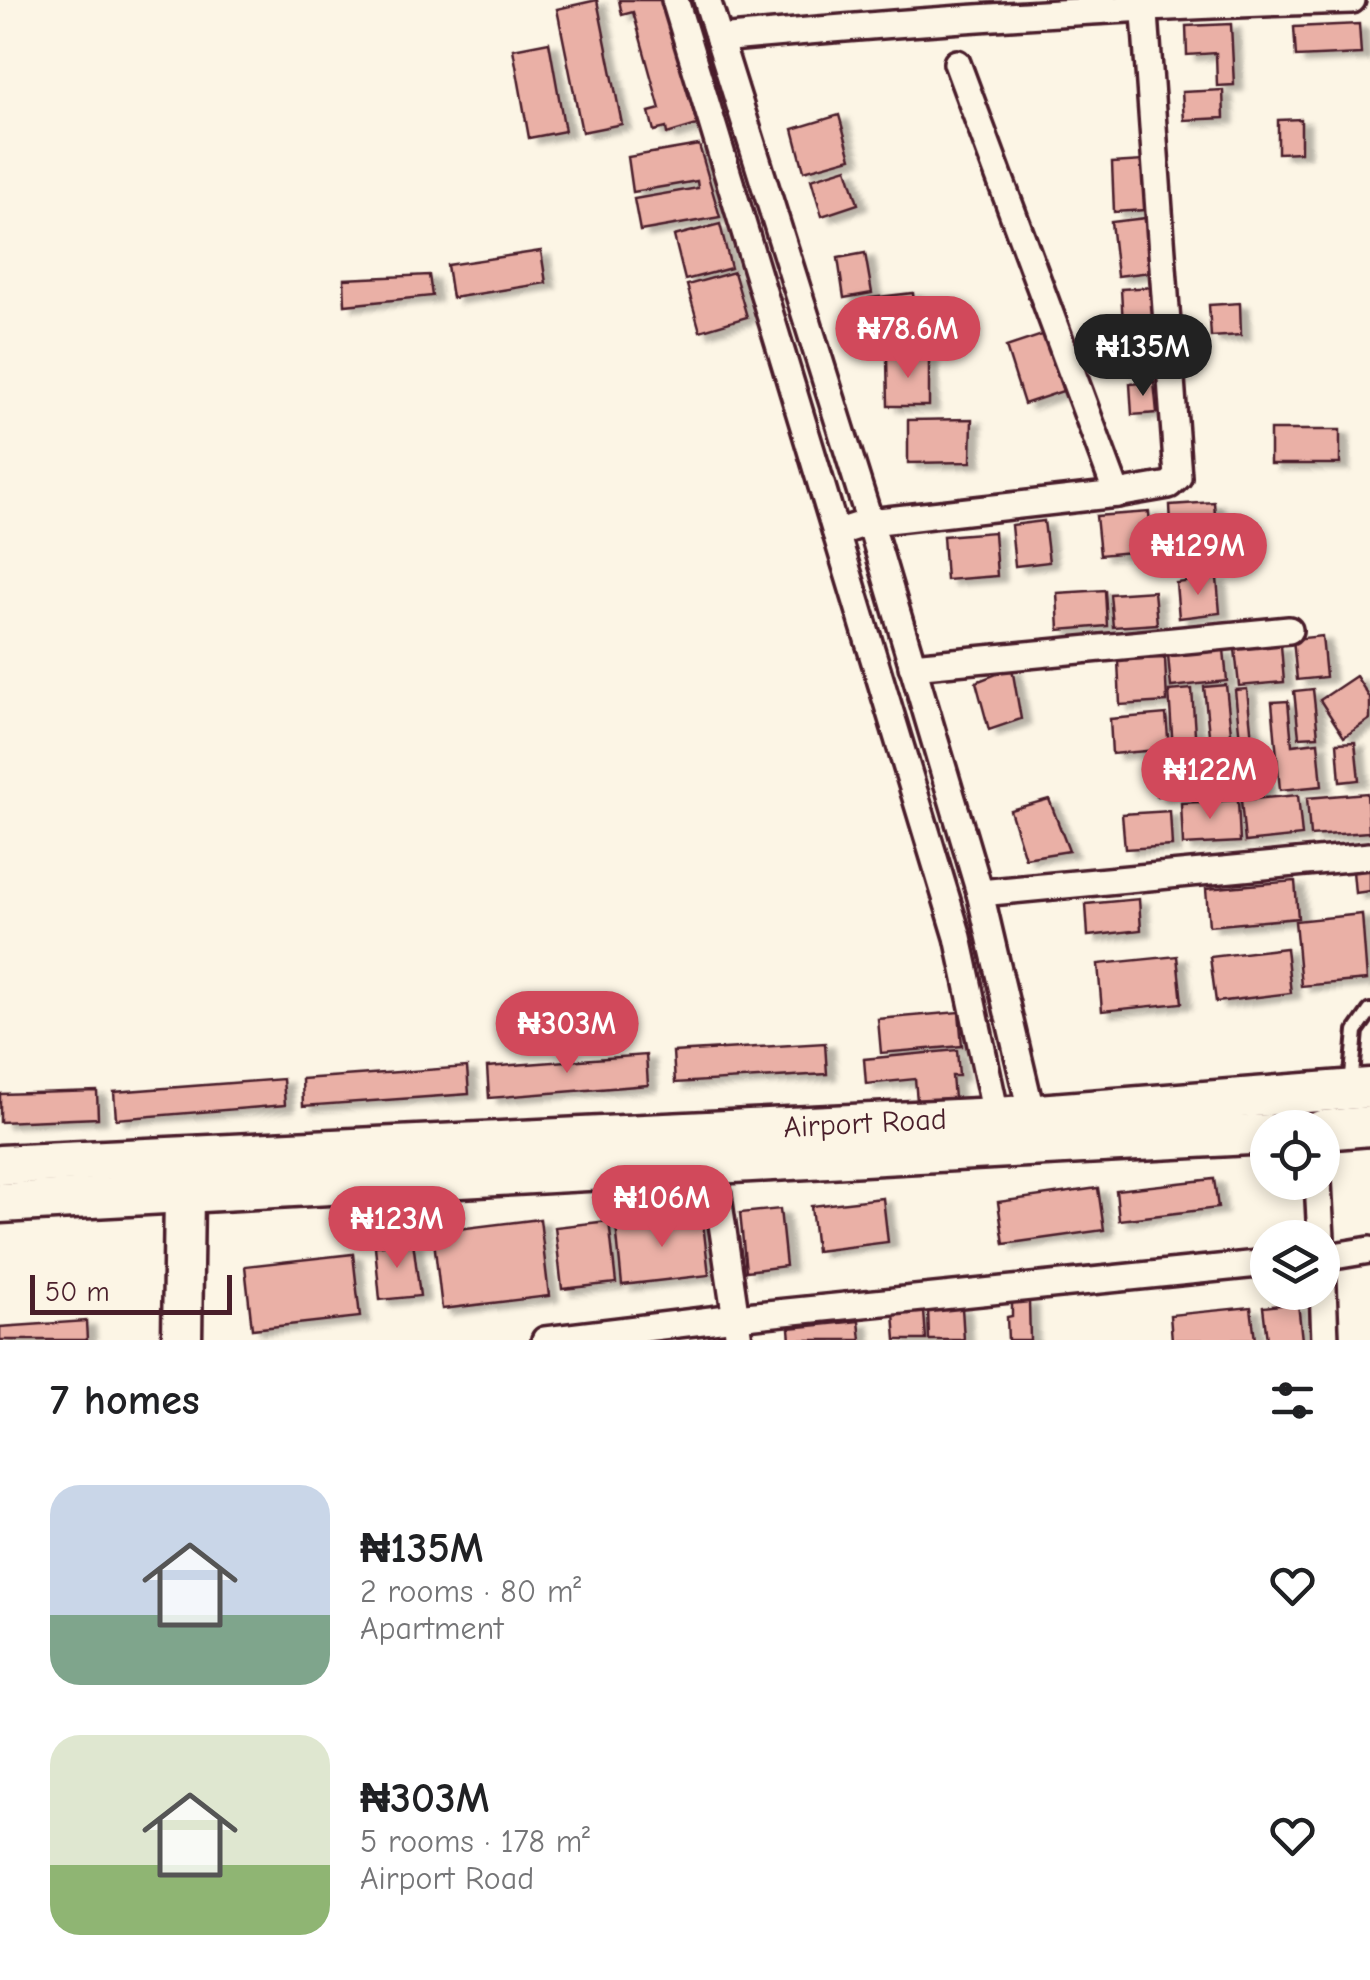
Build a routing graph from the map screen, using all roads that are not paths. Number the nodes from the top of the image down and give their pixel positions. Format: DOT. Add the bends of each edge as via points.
graph roads {
  1 [pos="675,0"];
  2 [pos="707,0"];
  3 [pos="1352,0"];
  4 [pos="1145,3"];
  5 [pos="719,39"];
  6 [pos="957,64"];
  7 [pos="1116,494"];
  8 [pos="870,522"];
  9 [pos="836,533"];
  10 [pos="1288,630"];
  11 [pos="912,666"];
  12 [pos="1370,856"];
  13 [pos="980,893"];
  14 [pos="1370,1011"];
  15 [pos="1360,1089"];
  16 [pos="1370,1126"];
  17 [pos="1340,1128"];
  18 [pos="1018,1131"];
  19 [pos="1250,1134"];
  20 [pos="713,1162"];
  21 [pos="0,1165"];
  22 [pos="184,1193"];
  23 [pos="0,1203"];
  24 [pos="1370,1250"];
  25 [pos="1340,1256"];
  26 [pos="1250,1265"];
  27 [pos="1324,1310"];
  28 [pos="738,1328"];
  29 [pos="182,1340"];
  30 [pos="545,1340"];
  31 [pos="1325,1340"];
  1 -- 9 [label="street"];
  2 -- 5 [label="street"];
  3 -- 4 [label="street"];
  4 -- 5 [label="street"];
  4 -- 7 [label="street" via="1178,476 1169,485"];
  5 -- 8 [label="street"];
  6 -- 7 [label="street"];
  7 -- 8 [label="street"];
  8 -- 9 [label="street"];
  8 -- 11 [label="street"];
  9 -- 18 [label="street"];
  10 -- 11 [label="street"];
  11 -- 13 [label="street"];
  12 -- 13 [label="street"];
  13 -- 18 [label="street"];
  14 -- 15 [label="lane" via="1356,1032"];
  15 -- 18 [label="main road, Airport Road"];
  16 -- 17 [label="main road"];
  18 -- 19 [label="main road, Airport Road"];
  18 -- 20 [label="main road, Airport Road"];
  18 -- 21 [label="main road, Airport Road"];
  20 -- 22 [label="main road, Airport Road"];
  20 -- 28 [label="street"];
  22 -- 23 [label="main road, Airport Road"];
  22 -- 29 [label="main road"];
  24 -- 25 [label="street"];
  26 -- 28 [label="street"];
  27 -- 31 [label="street"];
  28 -- 30 [label="street"];
}
